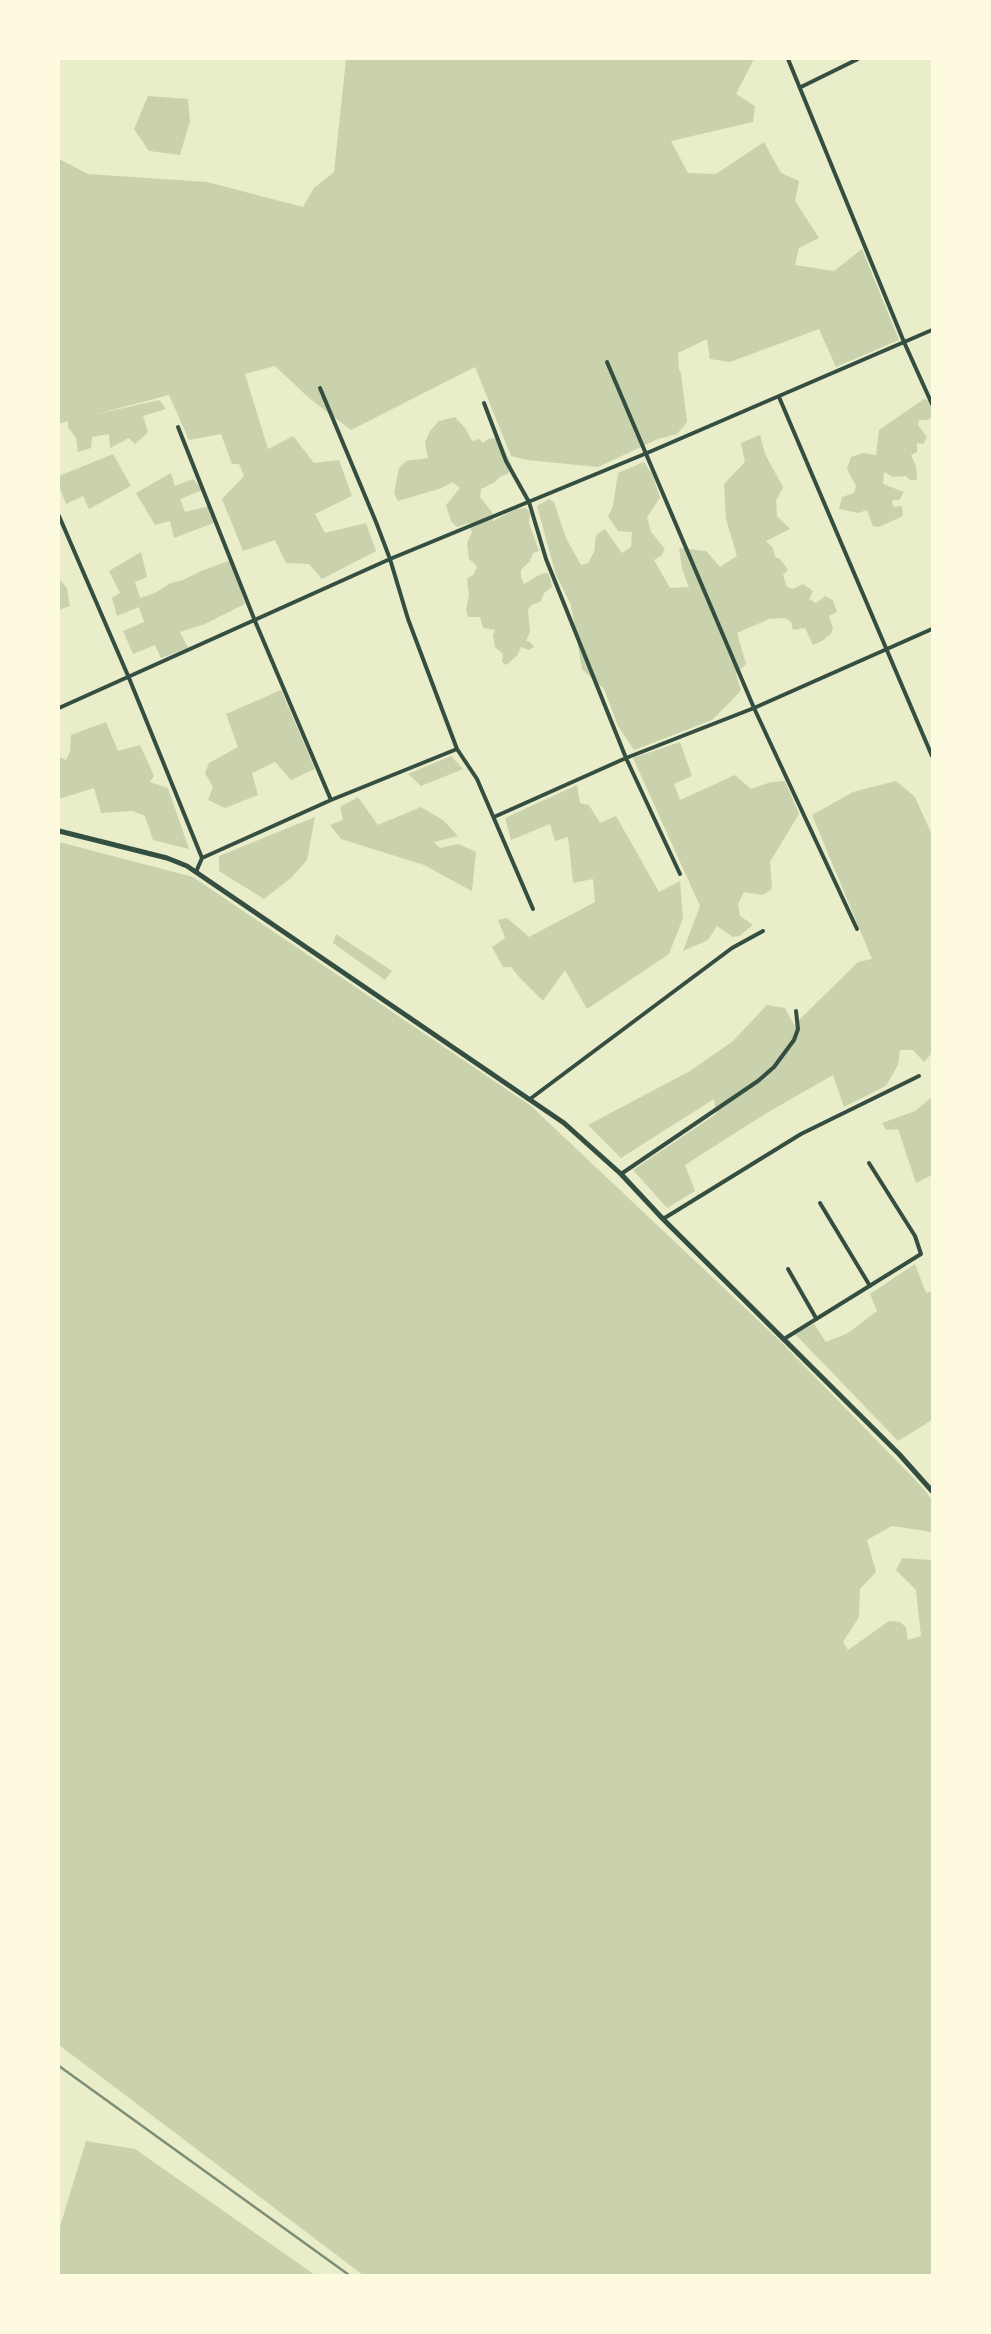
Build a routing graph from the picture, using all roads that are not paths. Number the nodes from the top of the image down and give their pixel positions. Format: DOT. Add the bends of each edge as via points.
graph roads {
  1 [pos="788,59"];
  2 [pos="858,59"];
  3 [pos="801,87"];
  4 [pos="932,330"];
  5 [pos="904,342"];
  6 [pos="607,362"];
  7 [pos="320,388"];
  8 [pos="779,396"];
  9 [pos="484,403"];
  10 [pos="932,404"];
  11 [pos="178,427"];
  12 [pos="647,453"];
  13 [pos="529,502"];
  14 [pos="59,516"];
  15 [pos="390,559"];
  16 [pos="255,621"];
  17 [pos="932,630"];
  18 [pos="887,649"];
  19 [pos="130,678"];
  20 [pos="59,708"];
  21 [pos="754,708"];
  22 [pos="458,749"];
  23 [pos="932,756"];
  24 [pos="626,758"];
  25 [pos="331,800"];
  26 [pos="494,817"];
  27 [pos="59,832"];
  28 [pos="202,858"];
  29 [pos="196,872"];
  30 [pos="680,874"];
  31 [pos="533,909"];
  32 [pos="857,929"];
  33 [pos="763,931"];
  34 [pos="796,1011"];
  35 [pos="919,1076"];
  36 [pos="530,1099"];
  37 [pos="870,1163"];
  38 [pos="620,1174"];
  39 [pos="820,1203"];
  40 [pos="663,1219"];
  41 [pos="788,1268"];
  42 [pos="870,1286"];
  43 [pos="816,1318"];
  44 [pos="784,1339"];
  45 [pos="932,1491"];
  1 -- 3 [label="street"];
  2 -- 3 [label="street"];
  3 -- 5 [label="street"];
  4 -- 5 [label="street"];
  5 -- 8 [label="street"];
  5 -- 10 [label="street"];
  6 -- 12 [label="street"];
  7 -- 15 [label="street"];
  8 -- 12 [label="street"];
  8 -- 18 [label="street"];
  9 -- 13 [label="street" via="506,461"];
  11 -- 16 [label="street"];
  12 -- 13 [label="street"];
  12 -- 21 [label="street"];
  13 -- 15 [label="street"];
  13 -- 24 [label="street" via="546,560"];
  14 -- 19 [label="street"];
  15 -- 16 [label="street"];
  15 -- 22 [label="street" via="408,619"];
  16 -- 19 [label="street"];
  16 -- 25 [label="street"];
  17 -- 18 [label="street"];
  18 -- 21 [label="street"];
  18 -- 23 [label="street"];
  19 -- 20 [label="street"];
  19 -- 28 [label="street"];
  21 -- 24 [label="street"];
  21 -- 32 [label="street"];
  22 -- 25 [label="street"];
  22 -- 26 [label="street" via="477,779"];
  24 -- 26 [label="street"];
  24 -- 30 [label="street"];
  25 -- 28 [label="street"];
  26 -- 31 [label="street"];
  27 -- 29 [label="street" via="167,858"];
  28 -- 29 [label="street"];
  29 -- 36 [label="street"];
  33 -- 36 [label="street" via="732,948"];
  34 -- 38 [label="street" via="798,1029 794,1040 774,1067"];
  35 -- 40 [label="street" via="801,1134"];
  36 -- 38 [label="street" via="571,1128"];
  37 -- 42 [label="street" via="921,1250 920,1257"];
  38 -- 40 [label="street"];
  39 -- 42 [label="street"];
  40 -- 44 [label="street"];
  41 -- 43 [label="street"];
  42 -- 43 [label="street"];
  43 -- 44 [label="street"];
  44 -- 45 [label="street"];
}
